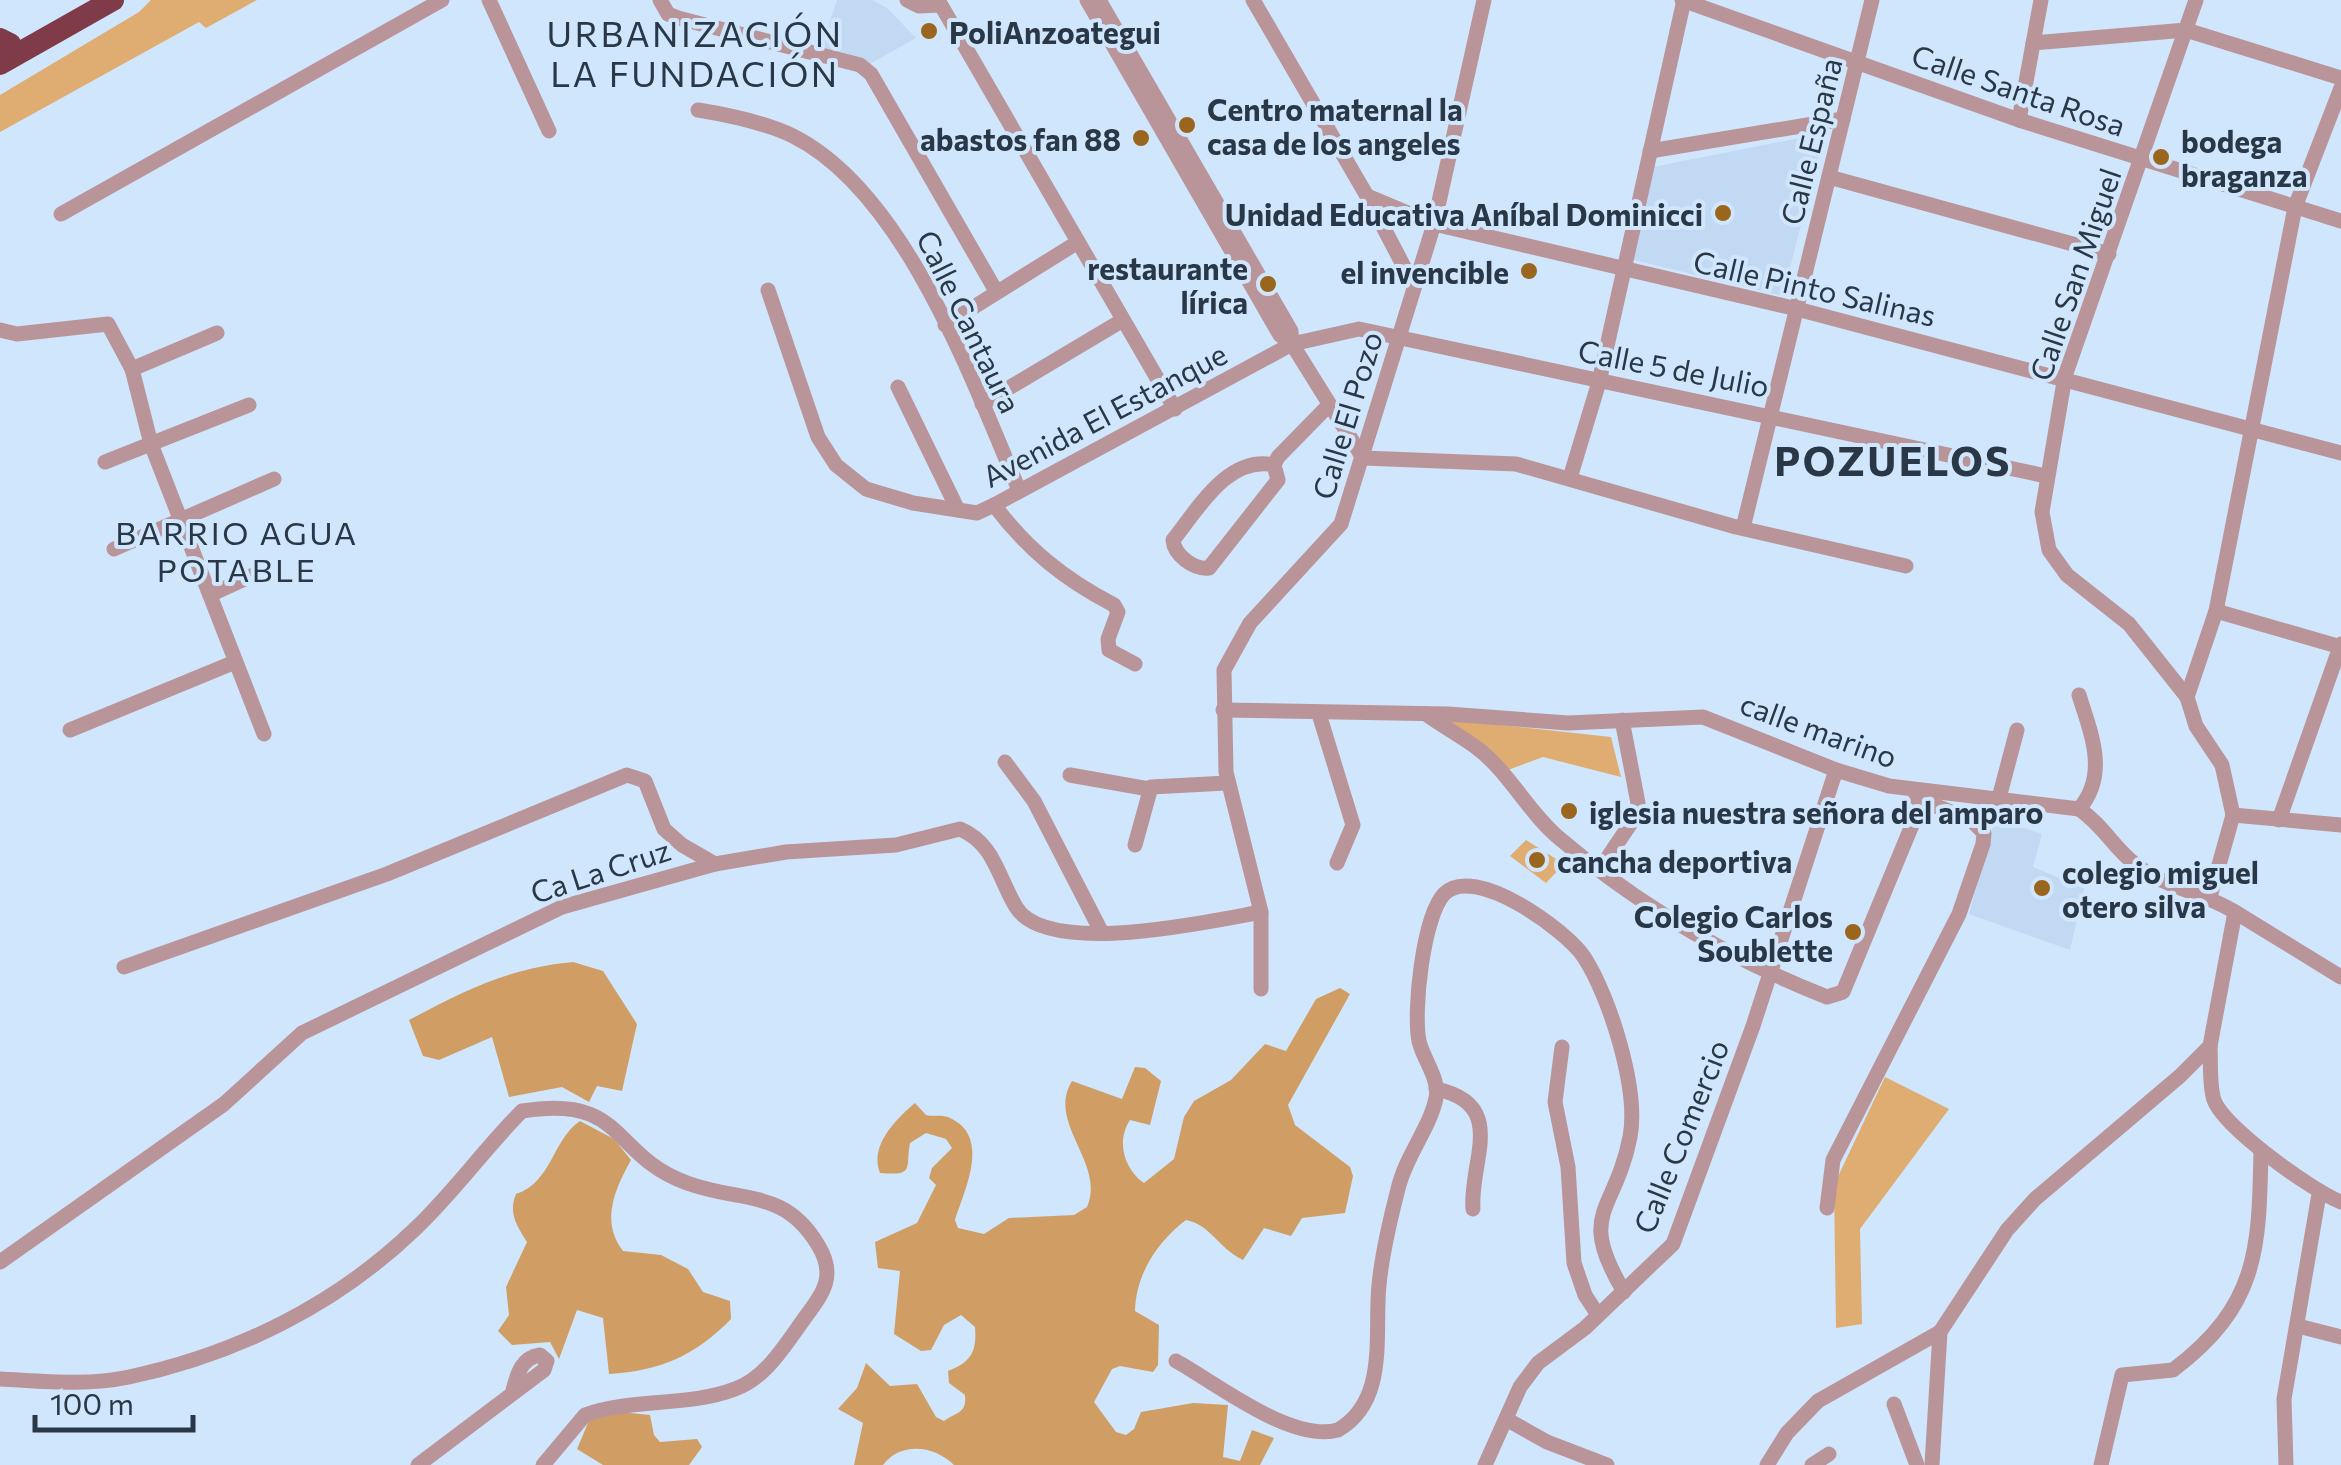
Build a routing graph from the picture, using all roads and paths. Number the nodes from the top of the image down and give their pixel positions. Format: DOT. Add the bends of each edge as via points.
graph roads {
  1 [pos="86,0"];
  2 [pos="113,0"];
  3 [pos="442,0"];
  4 [pos="488,0"];
  5 [pos="660,0"];
  6 [pos="907,0"];
  7 [pos="1086,0"];
  8 [pos="1099,0"];
  9 [pos="1253,0"];
  10 [pos="1484,0"];
  11 [pos="1684,0"];
  12 [pos="1872,0"];
  13 [pos="2041,0"];
  14 [pos="2196,0"];
  15 [pos="939,2"];
  16 [pos="2186,30"];
  17 [pos="2034,43"];
  18 [pos="2,49"];
  19 [pos="1122,51"];
  20 [pos="1858,61"];
  21 [pos="2341,78"];
  22 [pos="2341,88"];
  23 [pos="698,110"];
  24 [pos="1843,119"];
  25 [pos="2020,120"];
  26 [pos="549,131"];
  27 [pos="1650,151"];
  28 [pos="2142,161"];
  29 [pos="1829,177"];
  30 [pos="1367,196"];
  31 [pos="2295,207"];
  32 [pos="61,214"];
  33 [pos="2341,221"];
  34 [pos="1434,224"];
  35 [pos="1078,242"];
  36 [pos="2108,254"];
  37 [pos="1622,270"];
  38 [pos="1413,284"];
  39 [pos="768,290"];
  40 [pos="996,291"];
  41 [pos="1797,308"];
  42 [pos="1122,320"];
  43 [pos="945,325"];
  44 [pos="0,330"];
  45 [pos="217,334"];
  46 [pos="1400,335"];
  47 [pos="1292,344"];
  48 [pos="132,369"];
  49 [pos="2064,376"];
  50 [pos="1598,382"];
  51 [pos="898,387"];
  52 [pos="982,404"];
  53 [pos="249,406"];
  54 [pos="1328,406"];
  55 [pos="1176,408"];
  56 [pos="1771,414"];
  57 [pos="2252,428"];
  58 [pos="151,444"];
  59 [pos="2341,453"];
  60 [pos="1363,458"];
  61 [pos="104,462"];
  62 [pos="1274,464"];
  63 [pos="2046,476"];
  64 [pos="1570,478"];
  65 [pos="274,479"];
  66 [pos="1019,490"];
  67 [pos="994,505"];
  68 [pos="958,510"];
  69 [pos="180,519"];
  70 [pos="1743,528"];
  71 [pos="114,548"];
  72 [pos="1906,566"];
  73 [pos="253,575"];
  74 [pos="212,594"];
  75 [pos="2216,610"];
  76 [pos="2341,646"];
  77 [pos="235,662"];
  78 [pos="1134,664"];
  79 [pos="2079,696"];
  80 [pos="2187,697"];
  81 [pos="1223,710"];
  82 [pos="1319,714"];
  83 [pos="1424,714"];
  84 [pos="1622,720"];
  85 [pos="70,730"];
  86 [pos="2017,730"];
  87 [pos="264,734"];
  88 [pos="1005,762"];
  89 [pos="1836,770"];
  90 [pos="1070,776"];
  91 [pos="1227,783"];
  92 [pos="1889,786"];
  93 [pos="1149,789"];
  94 [pos="1998,798"];
  95 [pos="1922,800"];
  96 [pos="2079,808"];
  97 [pos="2234,814"];
  98 [pos="2279,820"];
  99 [pos="2341,825"];
  100 [pos="1135,845"];
  101 [pos="716,864"];
  102 [pos="1337,864"];
  103 [pos="1600,870"];
  104 [pos="2210,897"];
  105 [pos="1261,912"];
  106 [pos="2235,912"];
  107 [pos="1102,933"];
  108 [pos="124,967"];
  109 [pos="1770,974"];
  110 [pos="2341,977"];
  111 [pos="1260,989"];
  112 [pos="2210,1046"];
  113 [pos="1562,1047"];
  114 [pos="1436,1089"];
  115 [pos="2261,1150"];
  116 [pos="2319,1194"];
  117 [pos="2341,1202"];
  118 [pos="1827,1208"];
  119 [pos="1473,1209"];
  120 [pos="0,1262"];
  121 [pos="1624,1292"];
  122 [pos="1598,1316"];
  123 [pos="2298,1326"];
  124 [pos="1940,1332"];
  125 [pos="2341,1338"];
  126 [pos="1176,1361"];
  127 [pos="0,1379"];
  128 [pos="512,1394"];
  129 [pos="1894,1404"];
  130 [pos="1506,1419"];
  131 [pos="1830,1454"];
  132 [pos="1589,1463"];
  133 [pos="418,1465"];
  134 [pos="543,1465"];
  135 [pos="1485,1465"];
  136 [pos="1607,1465"];
  137 [pos="1768,1465"];
  138 [pos="1812,1465"];
  139 [pos="1916,1465"];
  140 [pos="1932,1465"];
  141 [pos="2101,1465"];
  142 [pos="2286,1465"];
  1 -- 18 [label="highway"];
  2 -- 18 [label="highway"];
  3 -- 32 [label="street"];
  4 -- 26 [label="street"];
  5 -- 40 [label="street" via="678,18 866,69"];
  6 -- 15 [label="street" via="919,6"];
  7 -- 19 [label="street"];
  8 -- 19 [label="street"];
  9 -- 30 [label="street"];
  10 -- 34 [label="street, Calle El Pozo"];
  11 -- 20 [label="street, Calle Santa Rosa"];
  11 -- 27 [label="street"];
  12 -- 20 [label="street, Calle España"];
  13 -- 17 [label="street"];
  14 -- 16 [label="street, Calle San Miguel"];
  15 -- 35 [label="street"];
  16 -- 17 [label="street"];
  16 -- 21 [label="street"];
  16 -- 28 [label="street, Calle San Miguel"];
  17 -- 25 [label="street"];
  19 -- 47 [label="street" via="1280,335"];
  20 -- 24 [label="street, Calle España"];
  20 -- 25 [label="street, Calle Santa Rosa"];
  22 -- 31 [label="street"];
  23 -- 43 [label="street, Calle Cantaura" via="793,136 825,158 891,225"];
  24 -- 27 [label="street"];
  24 -- 29 [label="street, Calle España"];
  25 -- 28 [label="street, Calle Santa Rosa"];
  27 -- 37 [label="street"];
  28 -- 31 [label="street, Calle Santa Rosa"];
  28 -- 36 [label="street, Calle San Miguel"];
  29 -- 36 [label="street"];
  29 -- 41 [label="street, Calle España"];
  30 -- 34 [label="street, Calle Pinto Salinas"];
  30 -- 38 [label="street"];
  31 -- 33 [label="street, Calle Santa Rosa"];
  31 -- 57 [label="street"];
  34 -- 37 [label="street, Calle Pinto Salinas"];
  34 -- 38 [label="street, Calle El Pozo"];
  35 -- 40 [label="street"];
  35 -- 42 [label="street"];
  36 -- 49 [label="street, Calle San Miguel"];
  37 -- 41 [label="street, Calle Pinto Salinas"];
  37 -- 50 [label="street"];
  38 -- 46 [label="street, Calle El Pozo"];
  39 -- 68 [label="street, Avenida El Estanque" via="818,437 836,466 866,489"];
  40 -- 43 [label="street"];
  41 -- 49 [label="street, Calle Pinto Salinas"];
  41 -- 56 [label="street, Calle España"];
  42 -- 52 [label="street"];
  42 -- 55 [label="street"];
  43 -- 52 [label="street, Calle Cantaura"];
  44 -- 48 [label="street" via="108,324"];
  45 -- 48 [label="street"];
  46 -- 47 [label="street, Calle 5 de Julio" via="1358,328"];
  46 -- 50 [label="street, Calle 5 de Julio"];
  46 -- 60 [label="street, Calle El Pozo"];
  47 -- 54 [label="street"];
  47 -- 55 [label="street, Avenida El Estanque"];
  48 -- 58 [label="street"];
  49 -- 57 [label="street, Calle Pinto Salinas"];
  49 -- 63 [label="street, Calle San Miguel"];
  50 -- 56 [label="street, Calle 5 de Julio"];
  50 -- 64 [label="street"];
  51 -- 68 [label="street"];
  52 -- 66 [label="street, Calle Cantaura"];
  53 -- 58 [label="street"];
  54 -- 60 [label="street"];
  54 -- 62 [label="street"];
  55 -- 66 [label="street, Avenida El Estanque"];
  56 -- 63 [label="street, Calle 5 de Julio"];
  56 -- 70 [label="street, Calle España"];
  57 -- 59 [label="street, Calle Pinto Salinas"];
  57 -- 75 [label="street"];
  58 -- 61 [label="street"];
  58 -- 69 [label="street"];
  60 -- 64 [label="street" via="1516,464"];
  60 -- 81 [label="street, Calle El Pozo" via="1341,524 1233,647 1224,670"];
  62 -- 62 [label="street" via="1259,462 1227,474 1173,540 1178,554 1208,568 1278,480"];
  63 -- 80 [label="street, Calle San Miguel" via="2042,512 2049,550 2067,575 2129,624"];
  64 -- 70 [label="street"];
  65 -- 69 [label="street"];
  66 -- 67 [label="street, Avenida El Estanque"];
  67 -- 68 [label="street, Avenida El Estanque" via="977,513"];
  67 -- 78 [label="street" via="1025,546 1114,605 1109,650"];
  69 -- 71 [label="street"];
  69 -- 74 [label="street"];
  70 -- 72 [label="street"];
  73 -- 74 [label="street"];
  74 -- 77 [label="street"];
  75 -- 76 [label="street"];
  75 -- 80 [label="street"];
  76 -- 98 [label="street"];
  77 -- 85 [label="street"];
  77 -- 87 [label="street"];
  79 -- 96 [label="street" via="2096,767 2090,796"];
  80 -- 97 [label="street, Calle San Miguel" via="2196,726 2222,766"];
  81 -- 82 [label="street, calle marino"];
  81 -- 91 [label="street, Calle El Pozo"];
  82 -- 83 [label="street, calle marino"];
  82 -- 102 [label="street" via="1353,825"];
  83 -- 84 [label="street, calle marino"];
  83 -- 103 [label="street" via="1478,748 1554,834"];
  84 -- 89 [label="street, calle marino" via="1704,717"];
  84 -- 103 [label="street" via="1638,803"];
  86 -- 94 [label="street"];
  88 -- 107 [label="street" via="1034,801"];
  89 -- 92 [label="street, calle marino"];
  89 -- 109 [label="street, Calle Comercio"];
  90 -- 93 [label="street"];
  91 -- 93 [label="street"];
  91 -- 105 [label="street, Calle El Pozo"];
  92 -- 94 [label="street, calle marino"];
  92 -- 95 [label="street"];
  93 -- 100 [label="street"];
  94 -- 96 [label="street, calle marino"];
  95 -- 109 [label="street" via="1842,992 1827,997"];
  95 -- 118 [label="street" via="1980,826 1983,844 1958,914 1833,1160"];
  96 -- 104 [label="street" via="2132,862 2168,885"];
  97 -- 98 [label="street"];
  97 -- 104 [label="street"];
  98 -- 99 [label="street"];
  101 -- 107 [label="street, Ca La Cruz" via="896,845 960,829 987,845 1028,920"];
  101 -- 108 [label="street" via="664,829 645,782 627,775 387,874"];
  101 -- 120 [label="street, Ca La Cruz" via="562,907 302,1033 224,1104"];
  103 -- 109 [label="street"];
  104 -- 106 [label="street"];
  105 -- 107 [label="street, Ca La Cruz" via="1126,935"];
  105 -- 111 [label="street, Calle El Pozo"];
  106 -- 110 [label="street"];
  106 -- 112 [label="street"];
  109 -- 121 [label="street, Calle Comercio" via="1673,1244"];
  112 -- 115 [label="street" via="2215,1102"];
  112 -- 124 [label="street" via="2035,1199"];
  113 -- 122 [label="street" via="1555,1102 1568,1167 1574,1263"];
  114 -- 119 [label="street" via="1464,1099 1477,1120 1481,1146"];
  114 -- 121 [label="street" via="1416,1024 1420,977 1439,902 1452,888 1473,885 1550,921 1570,939 1590,966 1618,1040 1630,1083 1631,1127 1599,1238"];
  114 -- 126 [label="street" via="1401,1174 1379,1281 1379,1351 1366,1398 1350,1422 1326,1433 1302,1429"];
  115 -- 116 [label="street"];
  115 -- 141 [label="street" via="2260,1237 2242,1295 2172,1370 2122,1375"];
  116 -- 117 [label="street"];
  116 -- 123 [label="street"];
  121 -- 122 [label="street, Calle Comercio"];
  122 -- 130 [label="street, Calle Comercio" via="1538,1362"];
  123 -- 125 [label="street"];
  123 -- 142 [label="street" via="2284,1398"];
  124 -- 137 [label="street" via="1818,1401"];
  124 -- 140 [label="street"];
  127 -- 134 [label="street" via="128,1378 304,1315 414,1230 522,1111 571,1106 602,1116 652,1167 688,1184 792,1211 820,1249 828,1285 770,1365 737,1389 585,1414"];
  128 -- 133 [label="street"];
  129 -- 139 [label="street"];
  130 -- 132 [label="street"];
  130 -- 135 [label="street, Calle Comercio"];
  131 -- 138 [label="street"];
  132 -- 136 [label="street"];
}
